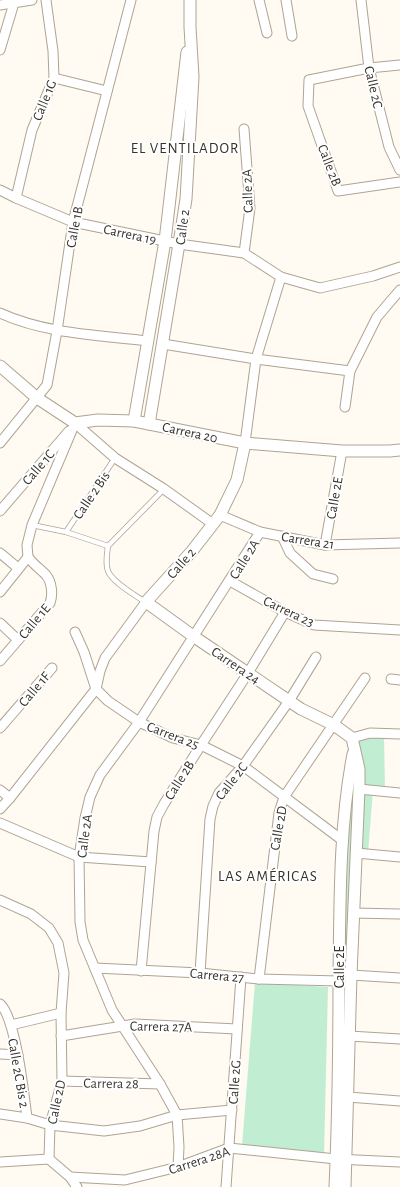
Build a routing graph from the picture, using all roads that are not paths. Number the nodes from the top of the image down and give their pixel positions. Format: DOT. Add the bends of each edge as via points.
graph roads {
  1 [pos="32,0"];
  2 [pos="46,0"];
  3 [pos="131,0"];
  4 [pos="190,0"];
  5 [pos="259,0"];
  6 [pos="286,0"];
  7 [pos="361,0"];
  8 [pos="14,4"];
  9 [pos="0,5"];
  10 [pos="190,27"];
  11 [pos="267,33"];
  12 [pos="292,36"];
  13 [pos="0,50"];
  14 [pos="400,64"];
  15 [pos="369,68"];
  16 [pos="54,78"];
  17 [pos="107,91"];
  18 [pos="244,129"];
  19 [pos="400,170"];
  20 [pos="400,182"];
  21 [pos="0,190"];
  22 [pos="16,198"];
  23 [pos="73,222"];
  24 [pos="165,241"];
  25 [pos="180,244"];
  26 [pos="244,253"];
  27 [pos="400,267"];
  28 [pos="281,277"];
  29 [pos="400,290"];
  30 [pos="0,313"];
  31 [pos="57,331"];
  32 [pos="148,341"];
  33 [pos="163,344"];
  34 [pos="256,358"];
  35 [pos="0,366"];
  36 [pos="350,371"];
  37 [pos="37,398"];
  38 [pos="345,408"];
  39 [pos="134,421"];
  40 [pos="75,424"];
  41 [pos="149,424"];
  42 [pos="0,443"];
  43 [pos="245,443"];
  44 [pos="400,450"];
  45 [pos="342,451"];
  46 [pos="115,458"];
  47 [pos="164,489"];
  48 [pos="2,505"];
  49 [pos="216,520"];
  50 [pos="32,525"];
  51 [pos="66,532"];
  52 [pos="260,532"];
  53 [pos="282,536"];
  54 [pos="400,543"];
  55 [pos="108,546"];
  56 [pos="325,546"];
  57 [pos="0,553"];
  58 [pos="28,556"];
  59 [pos="18,568"];
  60 [pos="333,579"];
  61 [pos="230,581"];
  62 [pos="0,592"];
  63 [pos="146,602"];
  64 [pos="285,612"];
  65 [pos="0,623"];
  66 [pos="400,630"];
  67 [pos="75,632"];
  68 [pos="193,636"];
  69 [pos="18,640"];
  70 [pos="316,657"];
  71 [pos="0,661"];
  72 [pos="52,668"];
  73 [pos="248,674"];
  74 [pos="365,678"];
  75 [pos="96,689"];
  76 [pos="289,701"];
  77 [pos="139,722"];
  78 [pos="334,726"];
  79 [pos="0,728"];
  80 [pos="400,734"];
  81 [pos="353,742"];
  82 [pos="201,745"];
  83 [pos="244,766"];
  84 [pos="359,789"];
  85 [pos="0,790"];
  86 [pos="400,793"];
  87 [pos="284,797"];
  88 [pos="10,798"];
  89 [pos="0,809"];
  90 [pos="0,823"];
  91 [pos="342,840"];
  92 [pos="356,853"];
  93 [pos="79,857"];
  94 [pos="400,857"];
  95 [pos="151,862"];
  96 [pos="0,900"];
  97 [pos="353,913"];
  98 [pos="400,914"];
  99 [pos="95,968"];
  100 [pos="141,971"];
  101 [pos="200,973"];
  102 [pos="351,975"];
  103 [pos="241,977"];
  104 [pos="400,978"];
  105 [pos="259,979"];
  106 [pos="339,981"];
  107 [pos="1,1005"];
  108 [pos="61,1013"];
  109 [pos="11,1025"];
  110 [pos="121,1026"];
  111 [pos="237,1029"];
  112 [pos="61,1036"];
  113 [pos="349,1036"];
  114 [pos="400,1039"];
  115 [pos="0,1054"];
  116 [pos="18,1055"];
  117 [pos="62,1081"];
  118 [pos="160,1084"];
  119 [pos="348,1097"];
  120 [pos="400,1101"];
  121 [pos="232,1110"];
  122 [pos="0,1114"];
  123 [pos="176,1115"];
  124 [pos="27,1118"];
  125 [pos="50,1125"];
  126 [pos="230,1148"];
  127 [pos="49,1159"];
  128 [pos="341,1159"];
  129 [pos="0,1162"];
  130 [pos="400,1162"];
  131 [pos="178,1167"];
  132 [pos="70,1178"];
  133 [pos="77,1187"];
  134 [pos="226,1187"];
  135 [pos="335,1187"];
  136 [pos="345,1187"];
  1 -- 8 [label="street"];
  2 -- 16 [label="street, Calle 1G"];
  3 -- 17 [label="street, Calle 1B"];
  4 -- 10 [label="street, Calle 2"];
  5 -- 11 [label="street"];
  6 -- 12 [label="street"];
  7 -- 15 [label="street, Calle 2C"];
  8 -- 9 [label="street"];
  8 -- 13 [label="street"];
  10 -- 24 [label="street, Calle 2"];
  10 -- 25 [label="street, Calle 2" via="193,77 186,199"];
  14 -- 15 [label="street"];
  15 -- 19 [label="street, Calle 2C" via="389,147"];
  15 -- 20 [label="street, Calle 2B" via="309,80 308,106 338,191"];
  16 -- 17 [label="street"];
  16 -- 22 [label="street, Calle 1G" via="32,130"];
  17 -- 23 [label="street, Calle 1B"];
  18 -- 26 [label="street, Calle 2A" via="250,208"];
  21 -- 22 [label="street, Carrera 19"];
  22 -- 23 [label="street, Carrera 19"];
  23 -- 24 [label="street, Carrera 19"];
  23 -- 31 [label="street, Calle 1B"];
  24 -- 25 [label="street, Carrera 19"];
  24 -- 32 [label="street, Calle 2"];
  25 -- 26 [label="street, Carrera 19"];
  25 -- 33 [label="street, Calle 2"];
  26 -- 28 [label="street, Carrera 19"];
  27 -- 28 [label="street, Carrera 19" via="320,288"];
  28 -- 34 [label="street, Calle 2"];
  29 -- 36 [label="street" via="377,317"];
  30 -- 31 [label="street"];
  31 -- 32 [label="street"];
  31 -- 37 [label="street, Calle 1B" via="47,385"];
  32 -- 39 [label="street, Calle 2"];
  33 -- 34 [label="street"];
  33 -- 41 [label="street, Calle 2"];
  34 -- 36 [label="street"];
  34 -- 43 [label="street, Calle 2"];
  35 -- 37 [label="street"];
  36 -- 38 [label="street"];
  37 -- 40 [label="street"];
  37 -- 42 [label="street, Calle 1B"];
  39 -- 40 [label="street, Carrera 20" via="98,420"];
  39 -- 41 [label="street, Carrera 20"];
  40 -- 46 [label="street, Carrera 21"];
  40 -- 48 [label="street, Calle 1C"];
  40 -- 50 [label="street"];
  41 -- 43 [label="street, Carrera 20"];
  43 -- 45 [label="street, Carrera 20"];
  43 -- 49 [label="street, Calle 2" via="237,480"];
  44 -- 45 [label="street, Carrera 20"];
  45 -- 56 [label="street, Calle 2E"];
  46 -- 47 [label="street, Carrera 21"];
  46 -- 51 [label="lane, Calle 2 Bis"];
  47 -- 49 [label="street, Carrera 21"];
  47 -- 55 [label="lane"];
  49 -- 52 [label="street, Carrera 21"];
  49 -- 63 [label="street, Calle 2"];
  50 -- 51 [label="lane"];
  50 -- 58 [label="street" via="27,545"];
  51 -- 55 [label="lane"];
  52 -- 53 [label="street, Carrera 21"];
  52 -- 61 [label="street, Calle 2A"];
  53 -- 56 [label="street, Carrera 21"];
  53 -- 60 [label="street" via="290,553 313,574"];
  54 -- 56 [label="street, Carrera 21"];
  55 -- 63 [label="lane, Carrera 24" via="109,573"];
  57 -- 59 [label="street"];
  58 -- 59 [label="street"];
  58 -- 69 [label="street, Calle 1E" via="47,577 52,599"];
  59 -- 62 [label="street"];
  61 -- 64 [label="street, Carrera 23"];
  61 -- 68 [label="street, Calle 2A"];
  63 -- 68 [label="street, Carrera 24"];
  63 -- 75 [label="street, Calle 2" via="105,658"];
  64 -- 66 [label="street, Carrera 23" via="314,625"];
  64 -- 73 [label="street, Calle 2B"];
  65 -- 69 [label="street"];
  67 -- 75 [label="street, Carrera 25"];
  68 -- 73 [label="street, Carrera 24"];
  68 -- 77 [label="street, Calle 2A"];
  69 -- 71 [label="street, Calle 1E"];
  70 -- 76 [label="street, Calle 2C"];
  72 -- 79 [label="street, Calle 1F"];
  73 -- 76 [label="street, Carrera 24"];
  73 -- 82 [label="street, Calle 2B"];
  74 -- 78 [label="street, Calle 2D"];
  75 -- 77 [label="street, Carrera 25" via="108,701"];
  75 -- 88 [label="street, Calle 2"];
  76 -- 78 [label="street, Carrera 24"];
  76 -- 83 [label="street, Calle 2C"];
  77 -- 82 [label="street, Carrera 25" via="173,738"];
  77 -- 93 [label="street, Calle 2A" via="100,775 90,797"];
  78 -- 81 [label="street, Carrera 24"];
  78 -- 87 [label="street, Calle 2D"];
  80 -- 81 [label="street" via="370,733"];
  81 -- 84 [label="street, Calle 2E" via="359,769"];
  81 -- 91 [label="street, Calle 2E"];
  82 -- 83 [label="street, Carrera 25"];
  82 -- 95 [label="street, Calle 2B" via="157,817"];
  83 -- 87 [label="street, Carrera 25"];
  83 -- 101 [label="street, Calle 2C" via="219,793 210,819"];
  84 -- 86 [label="street"];
  84 -- 92 [label="street, Calle 2E"];
  85 -- 88 [label="street"];
  87 -- 91 [label="street, Carrera 25"];
  87 -- 105 [label="street, Calle 2D" via="279,814"];
  88 -- 89 [label="street, Calle 2"];
  90 -- 93 [label="street"];
  91 -- 106 [label="street, Calle 2E"];
  92 -- 94 [label="street"];
  92 -- 97 [label="street, Calle 2E"];
  93 -- 95 [label="street"];
  93 -- 99 [label="street, Calle 2A" via="80,922 83,940"];
  95 -- 100 [label="street, Calle 2B"];
  96 -- 108 [label="street, Calle 2D" via="31,914 49,928 58,943 64,973"];
  97 -- 98 [label="street"];
  97 -- 102 [label="street, Calle 2E"];
  99 -- 100 [label="street, Carrera 27"];
  99 -- 110 [label="street, Calle 2A"];
  100 -- 101 [label="street, Carrera 27"];
  101 -- 103 [label="street, Carrera 27"];
  102 -- 104 [label="street"];
  102 -- 113 [label="street, Calle 2E"];
  103 -- 105 [label="street, Carrera 27"];
  103 -- 111 [label="street, Calle 2G"];
  105 -- 106 [label="street, Carrera 27"];
  106 -- 128 [label="street, Calle 2E"];
  107 -- 109 [label="street, Calle 2C Bis 2"];
  108 -- 109 [label="street"];
  108 -- 112 [label="street, Calle 2D"];
  109 -- 116 [label="street, Calle 2C Bis 2"];
  110 -- 111 [label="street, Carrera 27A" via="135,1024"];
  110 -- 112 [label="street, Carrera 27A"];
  110 -- 118 [label="street, Calle 2A"];
  111 -- 121 [label="street, Calle 2G"];
  112 -- 117 [label="street, Calle 2D"];
  113 -- 114 [label="street"];
  113 -- 119 [label="street, Calle 2E"];
  115 -- 116 [label="street"];
  116 -- 124 [label="street, Calle 2C Bis 2"];
  117 -- 118 [label="street, Carrera 28"];
  117 -- 125 [label="street, Calle 2D"];
  118 -- 123 [label="street, Calle 2A"];
  119 -- 120 [label="street"];
  119 -- 128 [label="street, Calle 2E"];
  121 -- 123 [label="street"];
  121 -- 126 [label="street, Calle 2G"];
  122 -- 124 [label="street"];
  123 -- 125 [label="street" via="140,1126 104,1131"];
  123 -- 131 [label="street, Calle 2A" via="180,1147"];
  124 -- 125 [label="street"];
  125 -- 127 [label="street, Calle 2D"];
  126 -- 128 [label="street, Carrera 28A"];
  126 -- 131 [label="street, Carrera 28A"];
  126 -- 134 [label="street, Calle 2G"];
  127 -- 129 [label="street"];
  127 -- 132 [label="street"];
  128 -- 130 [label="street, Carrera 28A"];
  128 -- 135 [label="street, Calle 2E"];
  128 -- 136 [label="street, Calle 2E"];
  131 -- 132 [label="street, Carrera 28A" via="125,1180"];
  132 -- 133 [label="street"];
}
